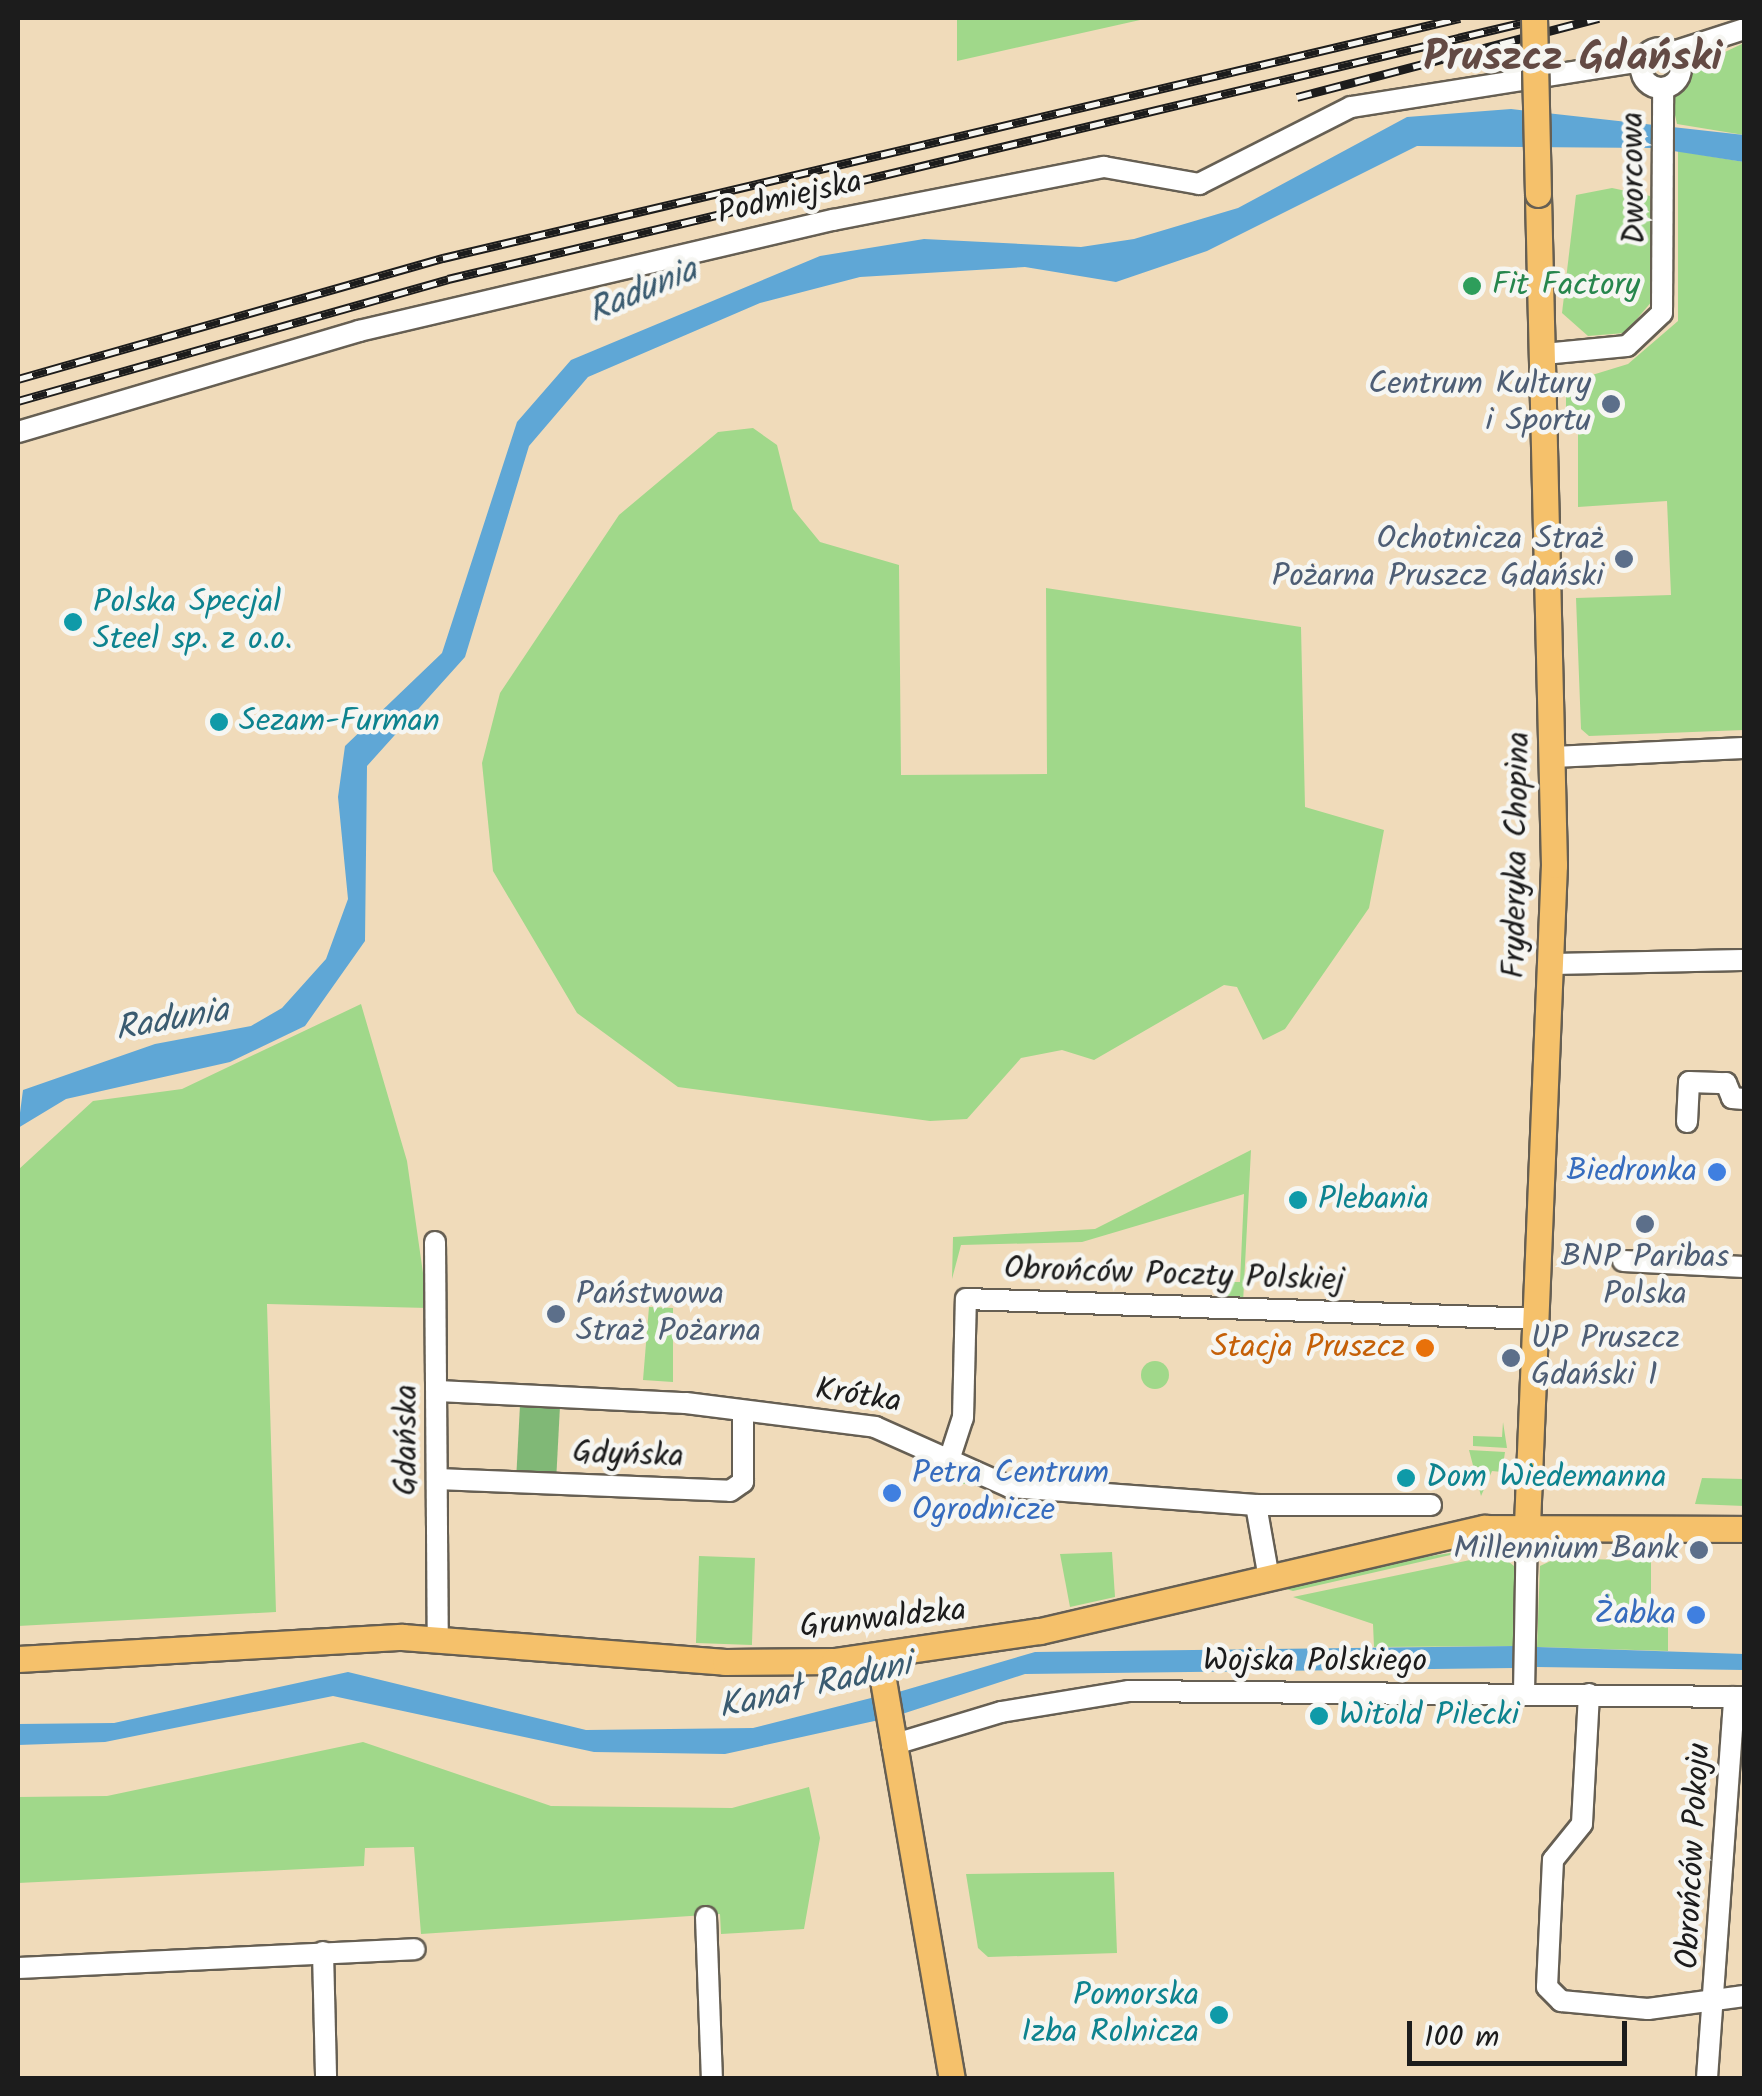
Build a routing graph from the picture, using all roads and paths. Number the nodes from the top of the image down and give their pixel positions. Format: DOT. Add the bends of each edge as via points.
graph roads {
  1 [pos="1534,18"];
  2 [pos="1744,29"];
  3 [pos="1677,59"];
  4 [pos="1642,68"];
  5 [pos="1663,88"];
  6 [pos="1544,354"];
  7 [pos="18,432"];
  8 [pos="1744,748"];
  9 [pos="1553,758"];
  10 [pos="1744,960"];
  11 [pos="1550,964"];
  12 [pos="1744,1099"];
  13 [pos="1687,1122"];
  14 [pos="435,1242"];
  15 [pos="1623,1260"];
  16 [pos="1744,1267"];
  17 [pos="1538,1319"];
  18 [pos="438,1391"];
  19 [pos="743,1411"];
  20 [pos="951,1454"];
  21 [pos="437,1479"];
  22 [pos="1431,1505"];
  23 [pos="1256,1506"];
  24 [pos="1528,1524"];
  25 [pos="1744,1529"];
  26 [pos="1268,1573"];
  27 [pos="438,1638"];
  28 [pos="879,1657"];
  29 [pos="18,1659"];
  30 [pos="1524,1682"];
  31 [pos="1589,1694"];
  32 [pos="1739,1697"];
  33 [pos="891,1734"];
  34 [pos="706,1917"];
  35 [pos="415,1949"];
  36 [pos="324,1952"];
  37 [pos="18,1968"];
  38 [pos="1716,1995"];
  39 [pos="1744,1996"];
  40 [pos="326,2078"];
  41 [pos="712,2078"];
  42 [pos="952,2078"];
  43 [pos="1707,2078"];
  1 -- 6 [label="main road, Fryderyka Chopina, bridge"];
  2 -- 3 [label="street"];
  3 -- 4 [label="street, Podmiejska" via="1652,50"];
  3 -- 5 [label="street"];
  4 -- 5 [label="street"];
  4 -- 7 [label="street, Podmiejska" via="1351,107 1198,184 1104,167 814,224 359,331"];
  5 -- 6 [label="street, Dworcowa" via="1666,300 1656,324 1627,346"];
  6 -- 9 [label="main road, Fryderyka Chopina"];
  8 -- 9 [label="street"];
  9 -- 11 [label="main road, Fryderyka Chopina"];
  10 -- 11 [label="street"];
  11 -- 17 [label="main road, Fryderyka Chopina"];
  12 -- 13 [label="street" via="1732,1098 1726,1083 1689,1082"];
  14 -- 18 [label="street, Gdańska"];
  15 -- 16 [label="street"];
  17 -- 20 [label="street, Obrońców Poczty Polskiej" via="966,1298 963,1418"];
  17 -- 24 [label="main road, Fryderyka Chopina"];
  18 -- 19 [label="street, Krótka"];
  18 -- 21 [label="street, Gdańska"];
  19 -- 20 [label="street, Krótka" via="901,1431"];
  19 -- 21 [label="street, Gdyńska" via="743,1482 730,1490"];
  20 -- 23 [label="street, Krótka" via="1010,1487"];
  21 -- 27 [label="street, Gdańska"];
  22 -- 23 [label="street, Krótka"];
  23 -- 26 [label="street"];
  24 -- 25 [label="main road, Grunwaldzka"];
  24 -- 26 [label="main road, Grunwaldzka"];
  24 -- 30 [label="street, Fryderyka Chopina"];
  26 -- 28 [label="main road, Grunwaldzka" via="1040,1631"];
  27 -- 28 [label="main road, Grunwaldzka" via="724,1662"];
  27 -- 29 [label="main road, Grunwaldzka"];
  28 -- 33 [label="main road"];
  30 -- 31 [label="street, Wojska Polskiego"];
  30 -- 33 [label="street, Wojska Polskiego" via="1099,1693"];
  31 -- 32 [label="street, Wojska Polskiego"];
  31 -- 38 [label="street" via="1582,1824 1553,1860 1547,1982 1578,2004 1648,2009"];
  32 -- 38 [label="street, Obrońców Pokoju"];
  33 -- 42 [label="main road"];
  34 -- 41 [label="street"];
  35 -- 36 [label="street"];
  36 -- 37 [label="street"];
  36 -- 40 [label="street"];
  38 -- 39 [label="street"];
  38 -- 43 [label="street, Obrońców Pokoju"];
}
